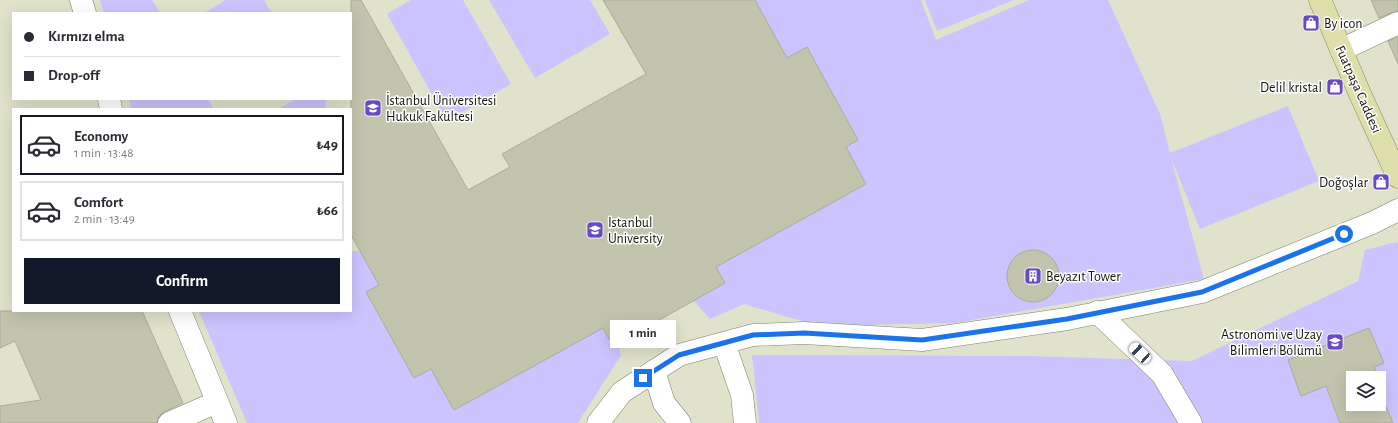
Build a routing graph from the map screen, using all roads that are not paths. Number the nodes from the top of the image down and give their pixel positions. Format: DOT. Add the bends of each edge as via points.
graph roads {
  1 [pos="81,0"];
  2 [pos="1320,0"];
  3 [pos="85,12"];
  4 [pos="1398,24"];
  5 [pos="1342,50"];
  6 [pos="1398,177"];
  7 [pos="1398,210"];
  8 [pos="180,312"];
  9 [pos="1097,312"];
  10 [pos="724,343"];
  11 [pos="654,371"];
  12 [pos="217,402"];
  13 [pos="169,423"];
  14 [pos="226,423"];
  15 [pos="598,423"];
  16 [pos="680,423"];
  17 [pos="744,423"];
  18 [pos="1191,423"];
  1 -- 3 [label="street"];
  2 -- 5 [label="main road, Fuatpaşa Caddesi"];
  4 -- 5 [label="street"];
  5 -- 6 [label="main road, Fuatpaşa Caddesi"];
  7 -- 9 [label="street" via="1202,292"];
  8 -- 12 [label="street"];
  9 -- 10 [label="street" via="1067,319 922,340 804,333 753,335"];
  9 -- 18 [label="street" via="1162,374"];
  10 -- 11 [label="street" via="679,355"];
  10 -- 17 [label="street" via="742,395"];
  11 -- 15 [label="street" via="622,392"];
  11 -- 16 [label="street" via="664,404"];
  12 -- 13 [label="street"];
  12 -- 14 [label="street"];
}
